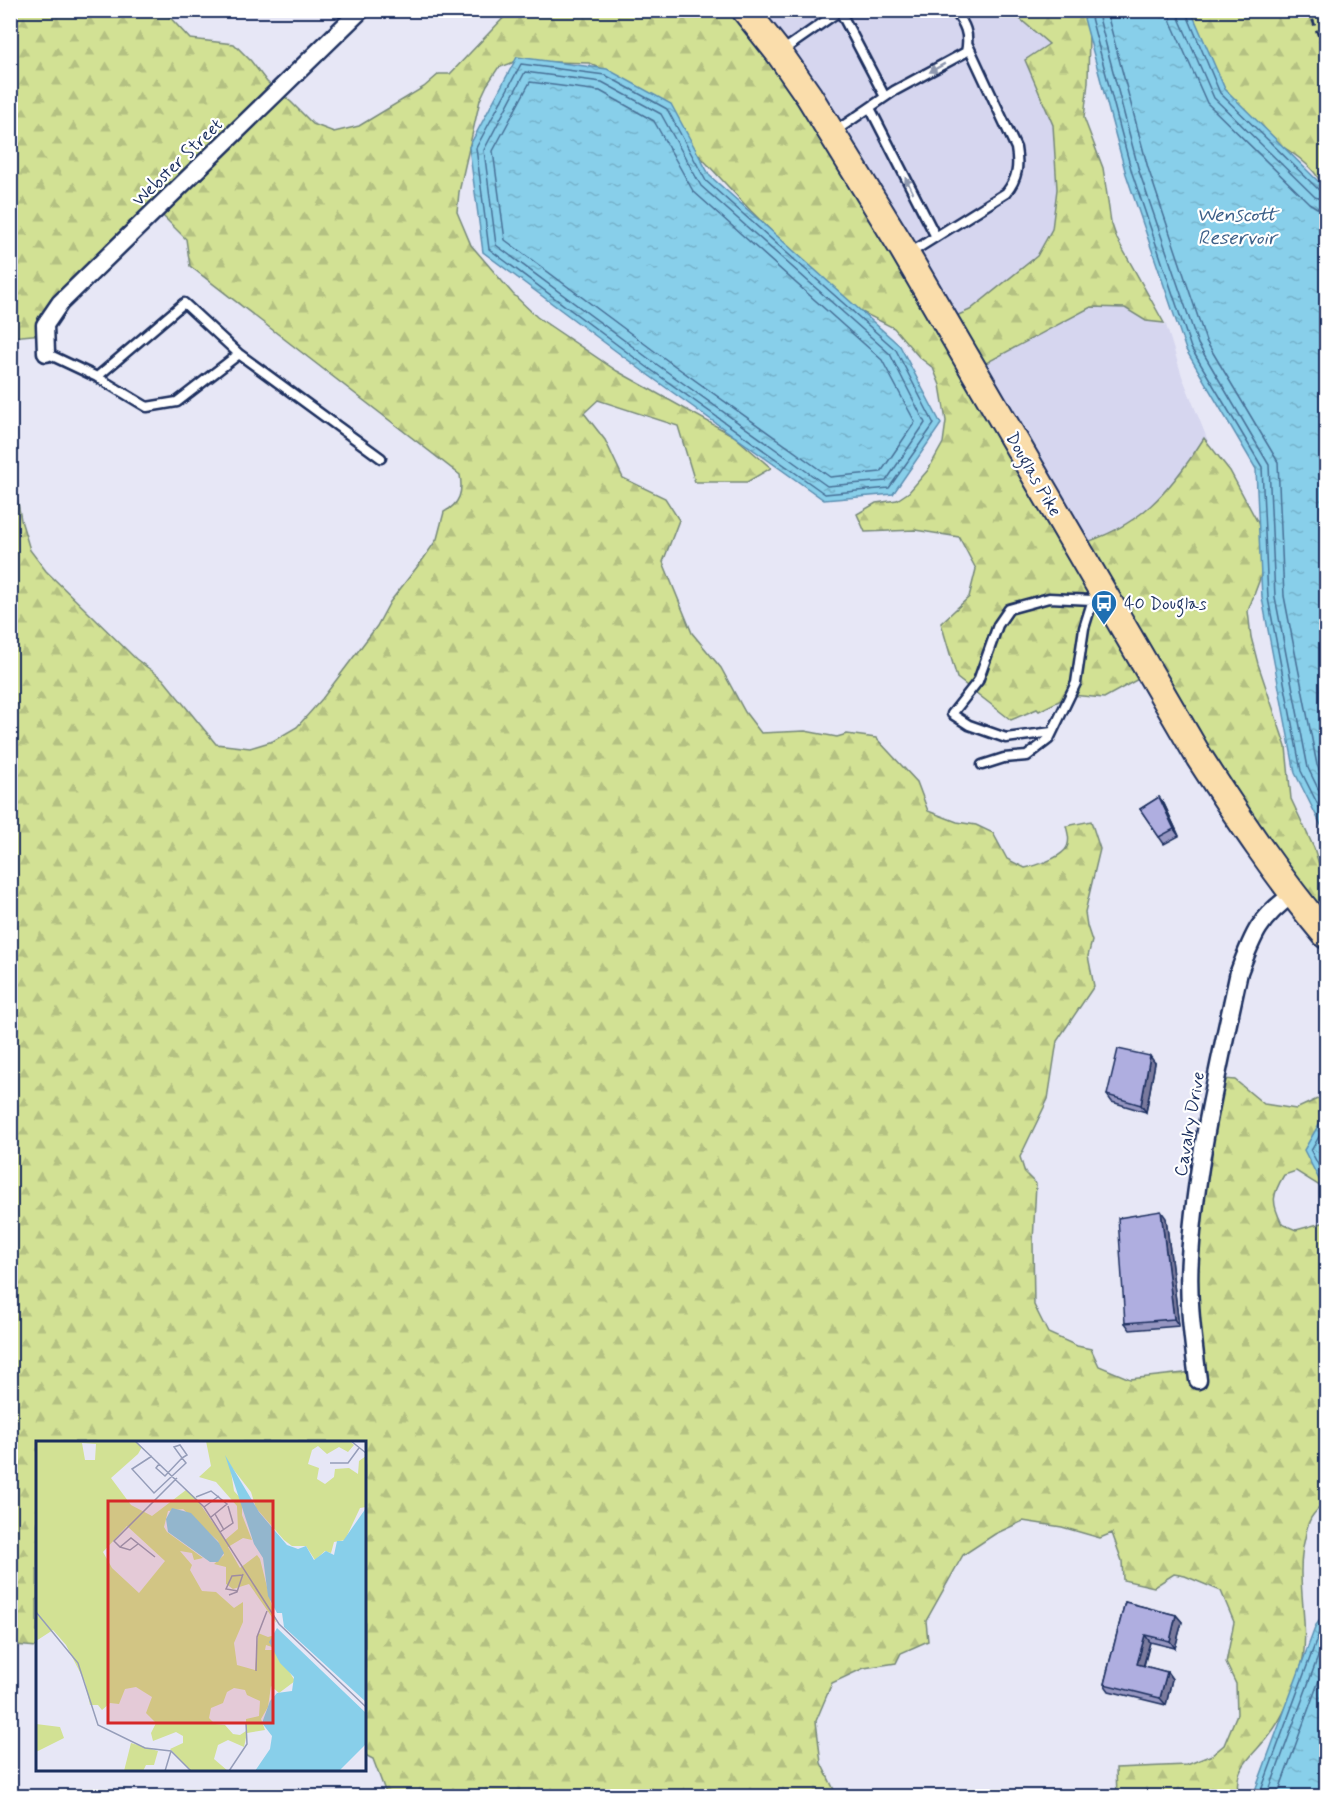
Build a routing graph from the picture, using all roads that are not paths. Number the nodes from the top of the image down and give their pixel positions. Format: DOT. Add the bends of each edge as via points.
graph roads {
  1 [pos="361,10"];
  2 [pos="745,10"];
  3 [pos="954,10"];
  4 [pos="840,11"];
  5 [pos="968,45"];
  6 [pos="779,53"];
  7 [pos="885,97"];
  8 [pos="870,108"];
  9 [pos="832,133"];
  10 [pos="936,237"];
  11 [pos="907,255"];
  12 [pos="46,353"];
  13 [pos="238,354"];
  14 [pos="96,377"];
  15 [pos="381,458"];
  16 [pos="1095,592"];
  17 [pos="1052,732"];
  18 [pos="982,765"];
  19 [pos="1292,895"];
  20 [pos="1326,935"];
  21 [pos="1197,1380"];
  1 -- 12 [label="street, Webster Street" via="60,303 45,325"];
  2 -- 6 [label="main road, Douglas Pike"];
  3 -- 5 [label="lane" via="965,24"];
  4 -- 6 [label="lane"];
  4 -- 7 [label="lane"];
  5 -- 7 [label="lane, one-way" via="966,52"];
  5 -- 10 [label="lane" via="1016,148 1019,165 1015,182 1006,193"];
  6 -- 9 [label="main road, Douglas Pike"];
  7 -- 8 [label="lane"];
  8 -- 9 [label="lane"];
  10 -- 8 [label="lane, one-way"];
  9 -- 11 [label="main road, Douglas Pike"];
  10 -- 11 [label="lane"];
  11 -- 16 [label="main road, Douglas Pike"];
  12 -- 14 [label="lane"];
  13 -- 14 [label="lane" via="177,402 167,404 147,407"];
  13 -- 14 [label="lane" via="184,303"];
  13 -- 15 [label="lane"];
  16 -- 17 [label="lane" via="1084,628 1076,683"];
  16 -- 17 [label="lane" via="1049,598 1009,609 998,625 978,681 952,714 969,725 1006,738"];
  16 -- 19 [label="main road, Douglas Pike" via="1250,837"];
  17 -- 18 [label="lane" via="1027,756"];
  19 -- 20 [label="main road, Douglas Pike"];
  19 -- 21 [label="street, Cavalry Drive" via="1266,917 1244,958 1211,1106 1190,1258"];
}
